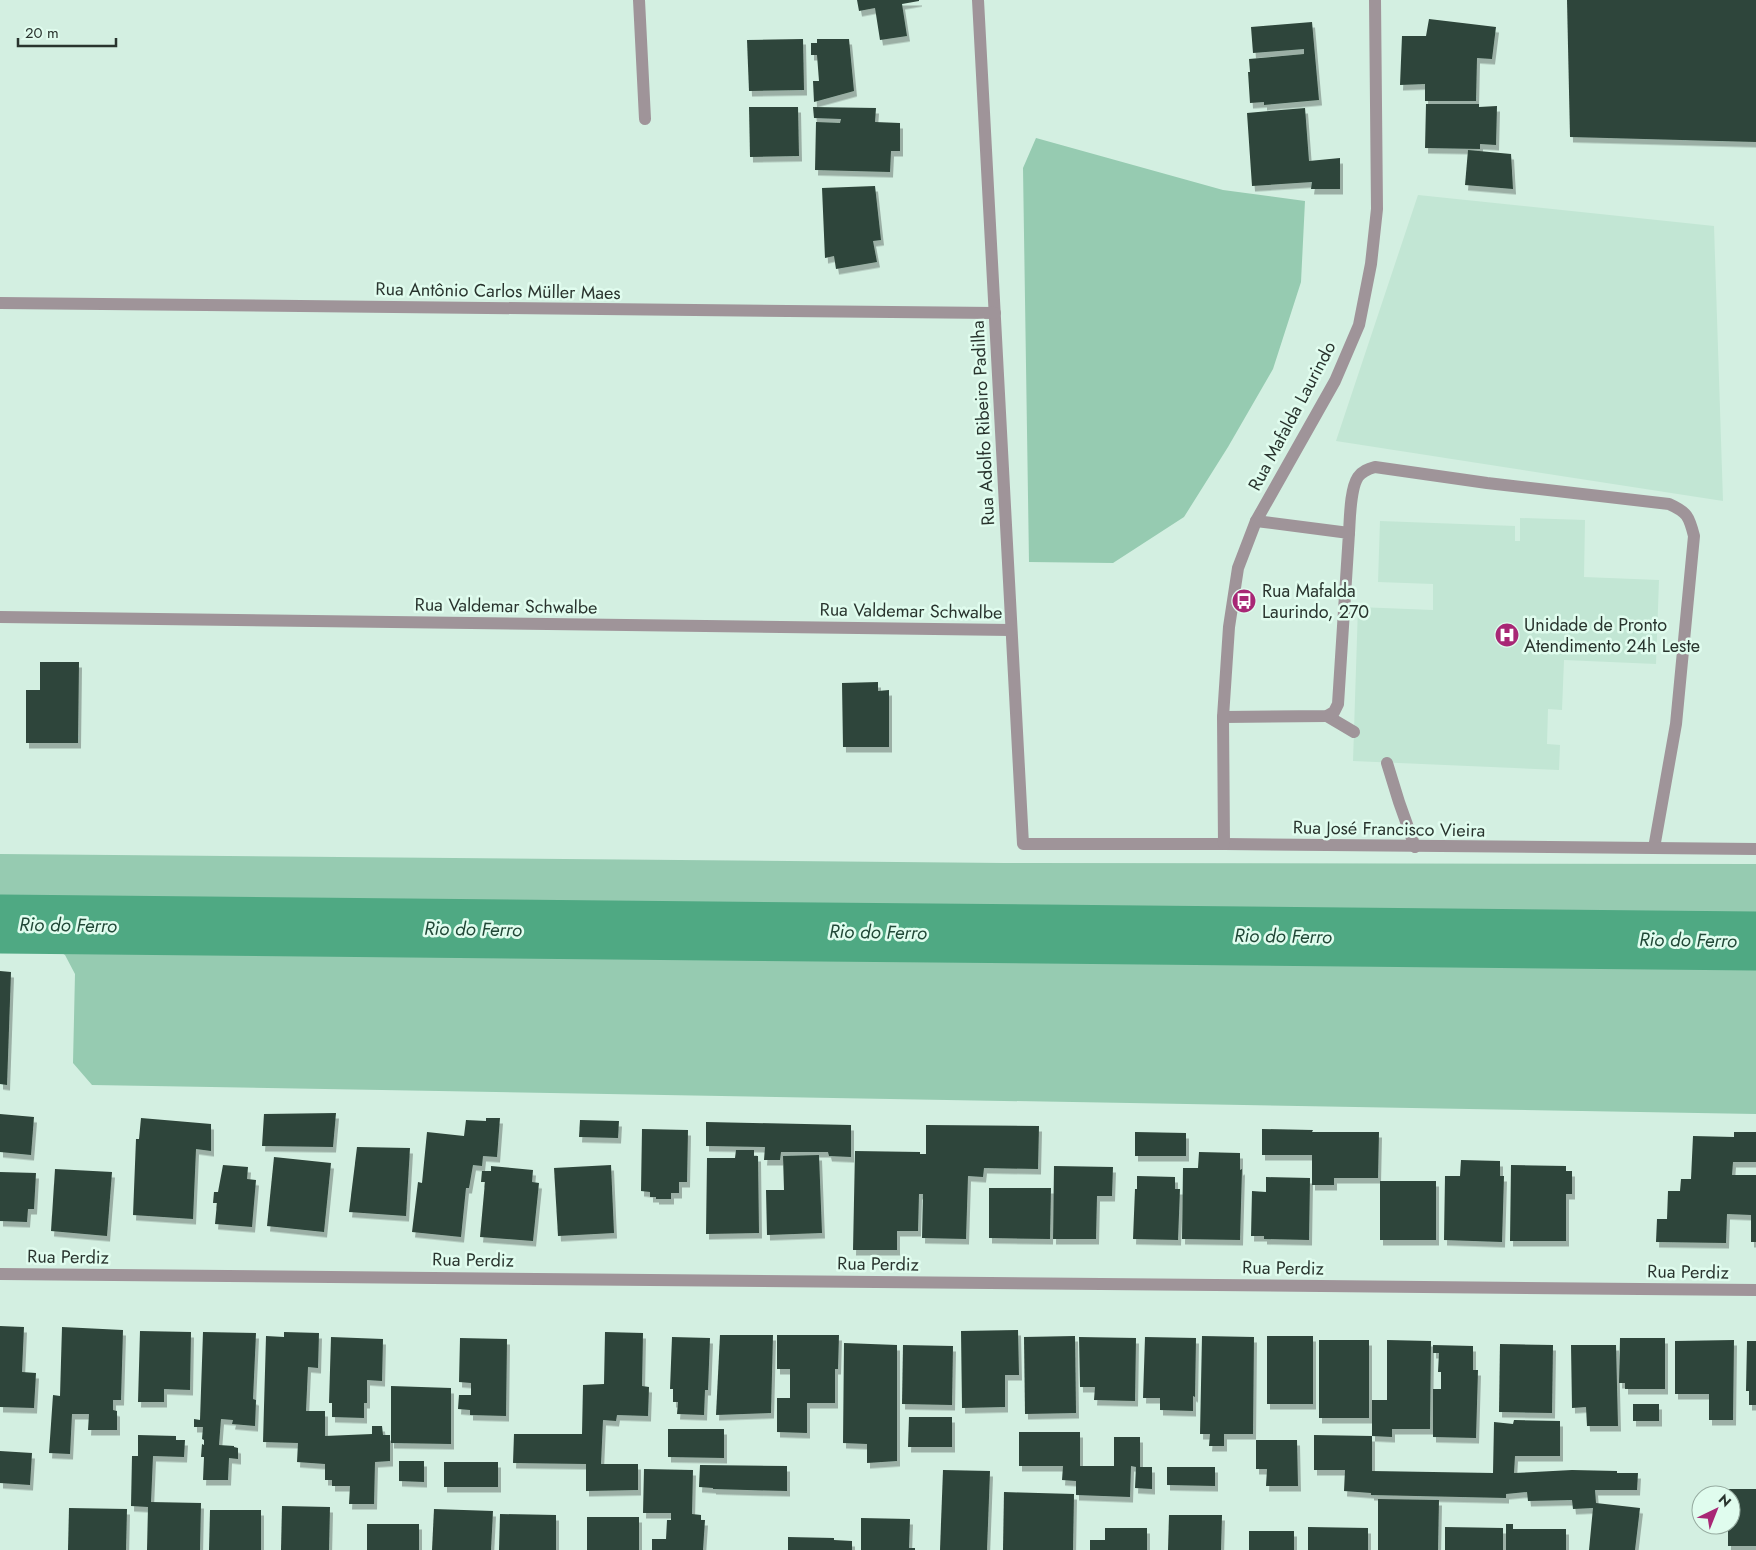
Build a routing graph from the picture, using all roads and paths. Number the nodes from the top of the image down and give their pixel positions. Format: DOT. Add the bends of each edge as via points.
graph roads {
  1 [pos="639,0"];
  2 [pos="978,0"];
  3 [pos="1375,0"];
  4 [pos="645,119"];
  5 [pos="0,303"];
  6 [pos="995,313"];
  7 [pos="1256,521"];
  8 [pos="1349,534"];
  9 [pos="0,617"];
  10 [pos="1011,630"];
  11 [pos="1327,716"];
  12 [pos="1223,717"];
  13 [pos="1354,732"];
  14 [pos="1387,763"];
  15 [pos="1022,844"];
  16 [pos="1224,844"];
  17 [pos="1415,846"];
  18 [pos="1654,848"];
  19 [pos="1756,849"];
  20 [pos="0,1274"];
  21 [pos="1756,1290"];
  1 -- 4 [label="street"];
  2 -- 6 [label="street, Rua Adolfo Ribeiro Padilha"];
  3 -- 7 [label="street, Rua Mafalda Laurindo" via="1377,209 1371,264 1359,325 1335,381"];
  5 -- 6 [label="street, Rua Antônio Carlos Müller Maes"];
  6 -- 10 [label="street, Rua Adolfo Ribeiro Padilha"];
  7 -- 8 [label="street"];
  7 -- 12 [label="street, Rua Mafalda Laurindo" via="1238,568 1229,627"];
  8 -- 11 [label="street" via="1338,704"];
  8 -- 18 [label="street" via="1354,485 1358,476 1375,467 1669,504 1683,511 1690,520 1694,536 1676,724"];
  9 -- 10 [label="street, Rua Valdemar Schwalbe"];
  10 -- 15 [label="street, Rua Adolfo Ribeiro Padilha"];
  11 -- 12 [label="street"];
  11 -- 13 [label="street"];
  12 -- 16 [label="street, Rua Mafalda Laurindo"];
  14 -- 17 [label="street"];
  15 -- 16 [label="street, Rua José Francisco Vieira"];
  16 -- 17 [label="street, Rua José Francisco Vieira"];
  17 -- 18 [label="street, Rua José Francisco Vieira"];
  18 -- 19 [label="street, Rua José Francisco Vieira"];
  20 -- 21 [label="street, Rua Perdiz"];
}
